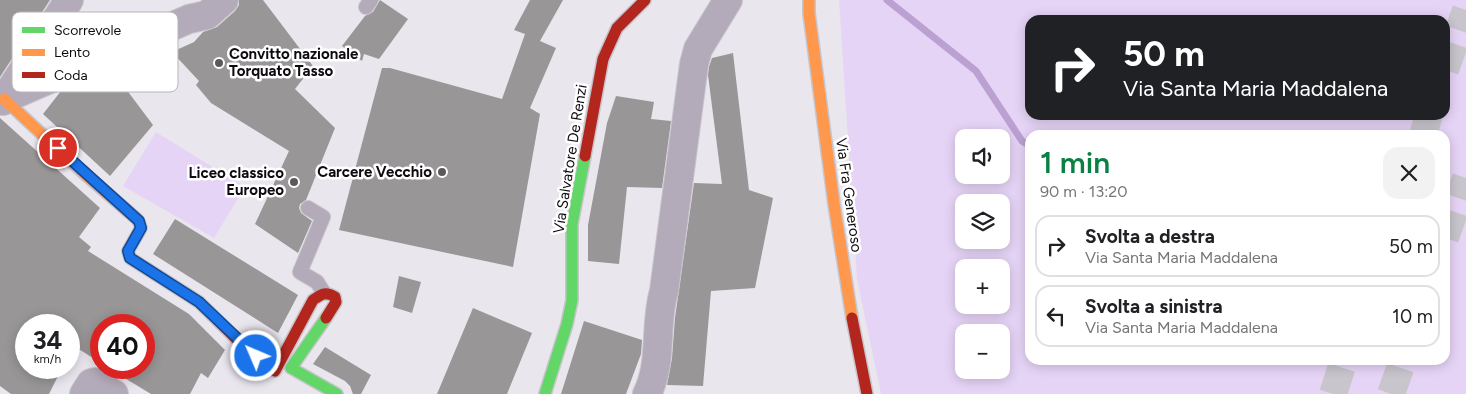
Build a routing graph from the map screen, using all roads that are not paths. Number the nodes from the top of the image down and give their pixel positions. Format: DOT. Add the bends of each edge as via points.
graph roads {
  1 [pos="69,0"];
  2 [pos="645,0"];
  3 [pos="728,0"];
  4 [pos="809,0"];
  5 [pos="215,8"];
  6 [pos="61,12"];
  7 [pos="178,24"];
  8 [pos="12,88"];
  9 [pos="27,92"];
  10 [pos="2,103"];
  11 [pos="308,208"];
  12 [pos="324,293"];
  13 [pos="663,293"];
  14 [pos="666,372"];
  15 [pos="84,394"];
  16 [pos="114,394"];
  17 [pos="337,394"];
  18 [pos="544,394"];
  19 [pos="648,394"];
  20 [pos="867,394"];
  1 -- 6 [label="street"];
  2 -- 18 [label="street, Via Salvatore De Renzi" via="617,28 603,59 572,224 572,300"];
  3 -- 13 [label="street" via="698,49 694,64"];
  4 -- 20 [label="street, Via Fra Generoso" via="837,224"];
  5 -- 7 [label="street"];
  8 -- 10 [label="street"];
  9 -- 10 [label="street"];
  10 -- 12 [label="street" via="31,122 139,221 141,228 128,251 130,258 199,302 265,367 276,371 313,300"];
  11 -- 12 [label="lane" via="323,217 300,272 317,282"];
  12 -- 17 [label="street" via="334,297 335,305 291,368"];
  13 -- 14 [label="street" via="673,298"];
  13 -- 19 [label="street" via="656,372"];
  15 -- 16 [label="street" via="94,382"];
}
